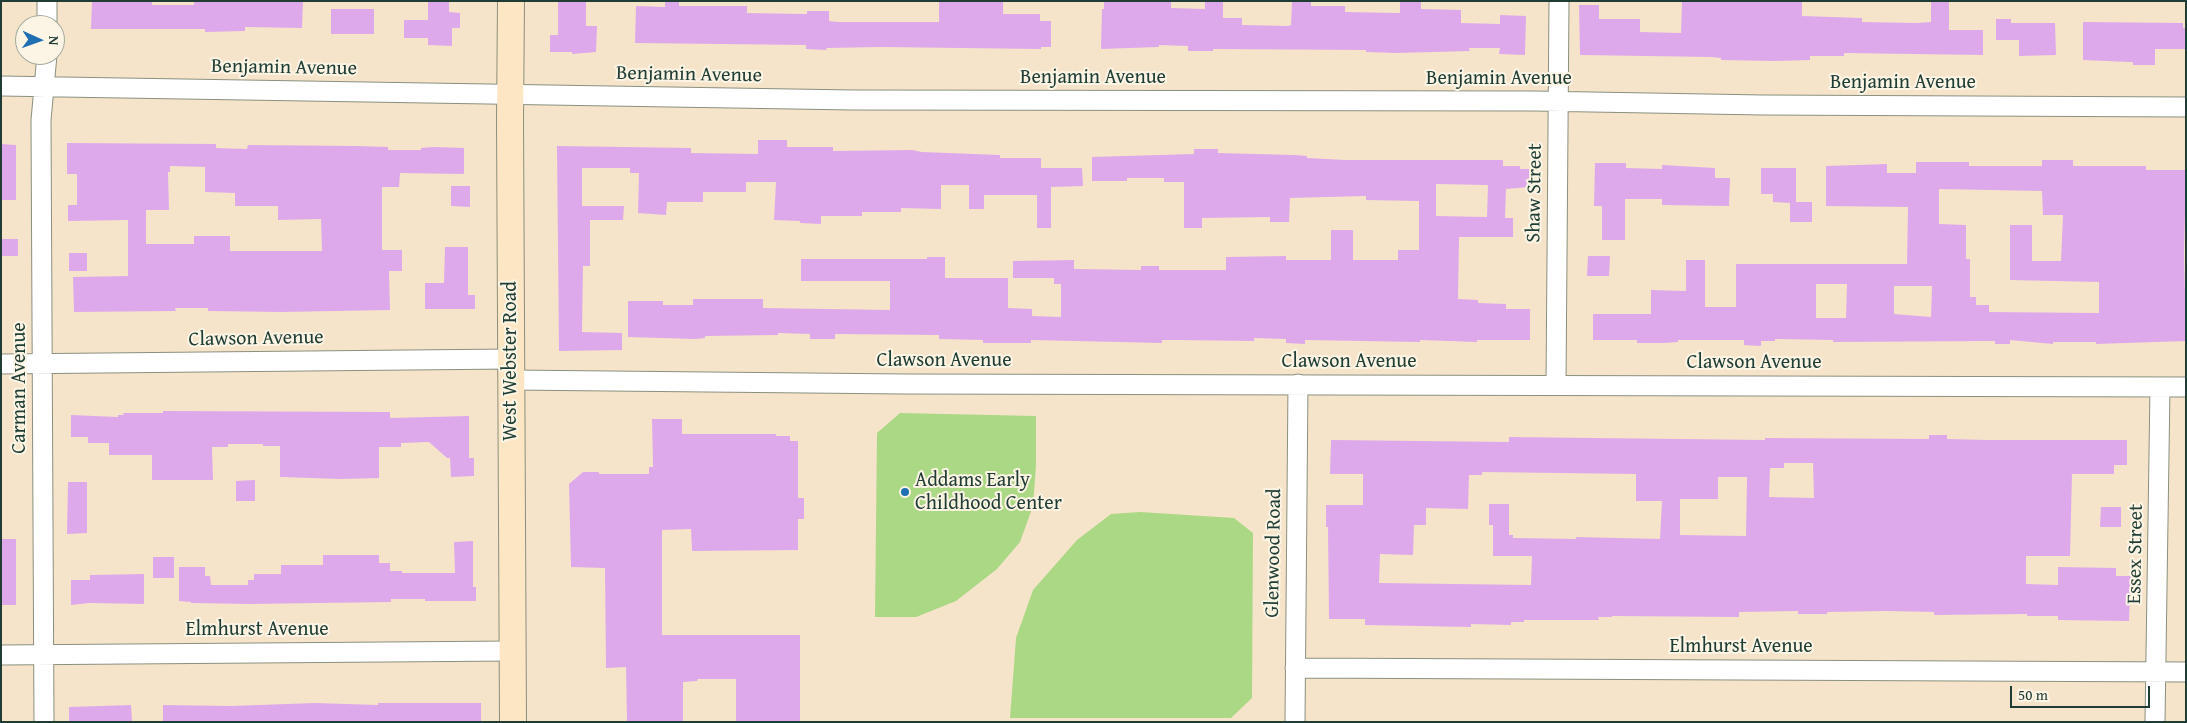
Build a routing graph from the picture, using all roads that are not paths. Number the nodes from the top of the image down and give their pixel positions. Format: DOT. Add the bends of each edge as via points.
graph roads {
  1 [pos="47,1"];
  2 [pos="511,1"];
  3 [pos="1559,1"];
  4 [pos="47,15"];
  5 [pos="46,65"];
  6 [pos="1,86"];
  7 [pos="43,86"];
  8 [pos="510,95"];
  9 [pos="1558,102"];
  10 [pos="2186,107"];
  11 [pos="1,364"];
  12 [pos="43,364"];
  13 [pos="511,370"];
  14 [pos="1298,384"];
  15 [pos="1556,385"];
  16 [pos="2160,387"];
  17 [pos="2186,388"];
  18 [pos="513,651"];
  19 [pos="1,655"];
  20 [pos="44,655"];
  21 [pos="1295,668"];
  22 [pos="2155,671"];
  23 [pos="2186,672"];
  24 [pos="44,722"];
  25 [pos="513,722"];
  26 [pos="1295,722"];
  27 [pos="2155,722"];
  1 -- 4 [label="street"];
  2 -- 8 [label="street, West Webster Road"];
  3 -- 9 [label="street, Shaw Street"];
  5 -- 7 [label="street, Carman Avenue"];
  6 -- 7 [label="street, Benjamin Avenue"];
  7 -- 8 [label="street, Benjamin Avenue"];
  7 -- 12 [label="street, Carman Avenue"];
  8 -- 9 [label="street, Benjamin Avenue" via="853,100"];
  8 -- 13 [label="street, West Webster Road"];
  9 -- 10 [label="street, Benjamin Avenue"];
  9 -- 15 [label="street, Shaw Street"];
  11 -- 12 [label="street, Clawson Avenue"];
  12 -- 13 [label="street, Clawson Avenue"];
  12 -- 20 [label="street, Carman Avenue"];
  13 -- 14 [label="street, Clawson Avenue" via="905,384"];
  13 -- 18 [label="street, West Webster Road"];
  14 -- 15 [label="street, Clawson Avenue"];
  14 -- 21 [label="street, Glenwood Road"];
  15 -- 16 [label="street, Clawson Avenue"];
  16 -- 17 [label="street, Clawson Avenue"];
  16 -- 22 [label="street, Essex Street"];
  18 -- 20 [label="street, Elmhurst Avenue"];
  18 -- 25 [label="street, West Webster Road"];
  19 -- 20 [label="street, Elmhurst Avenue"];
  20 -- 24 [label="street, Carman Avenue"];
  21 -- 22 [label="street, Elmhurst Avenue"];
  21 -- 26 [label="street, Glenwood Road"];
  22 -- 23 [label="street, Elmhurst Avenue"];
  22 -- 27 [label="street, Essex Street"];
}
